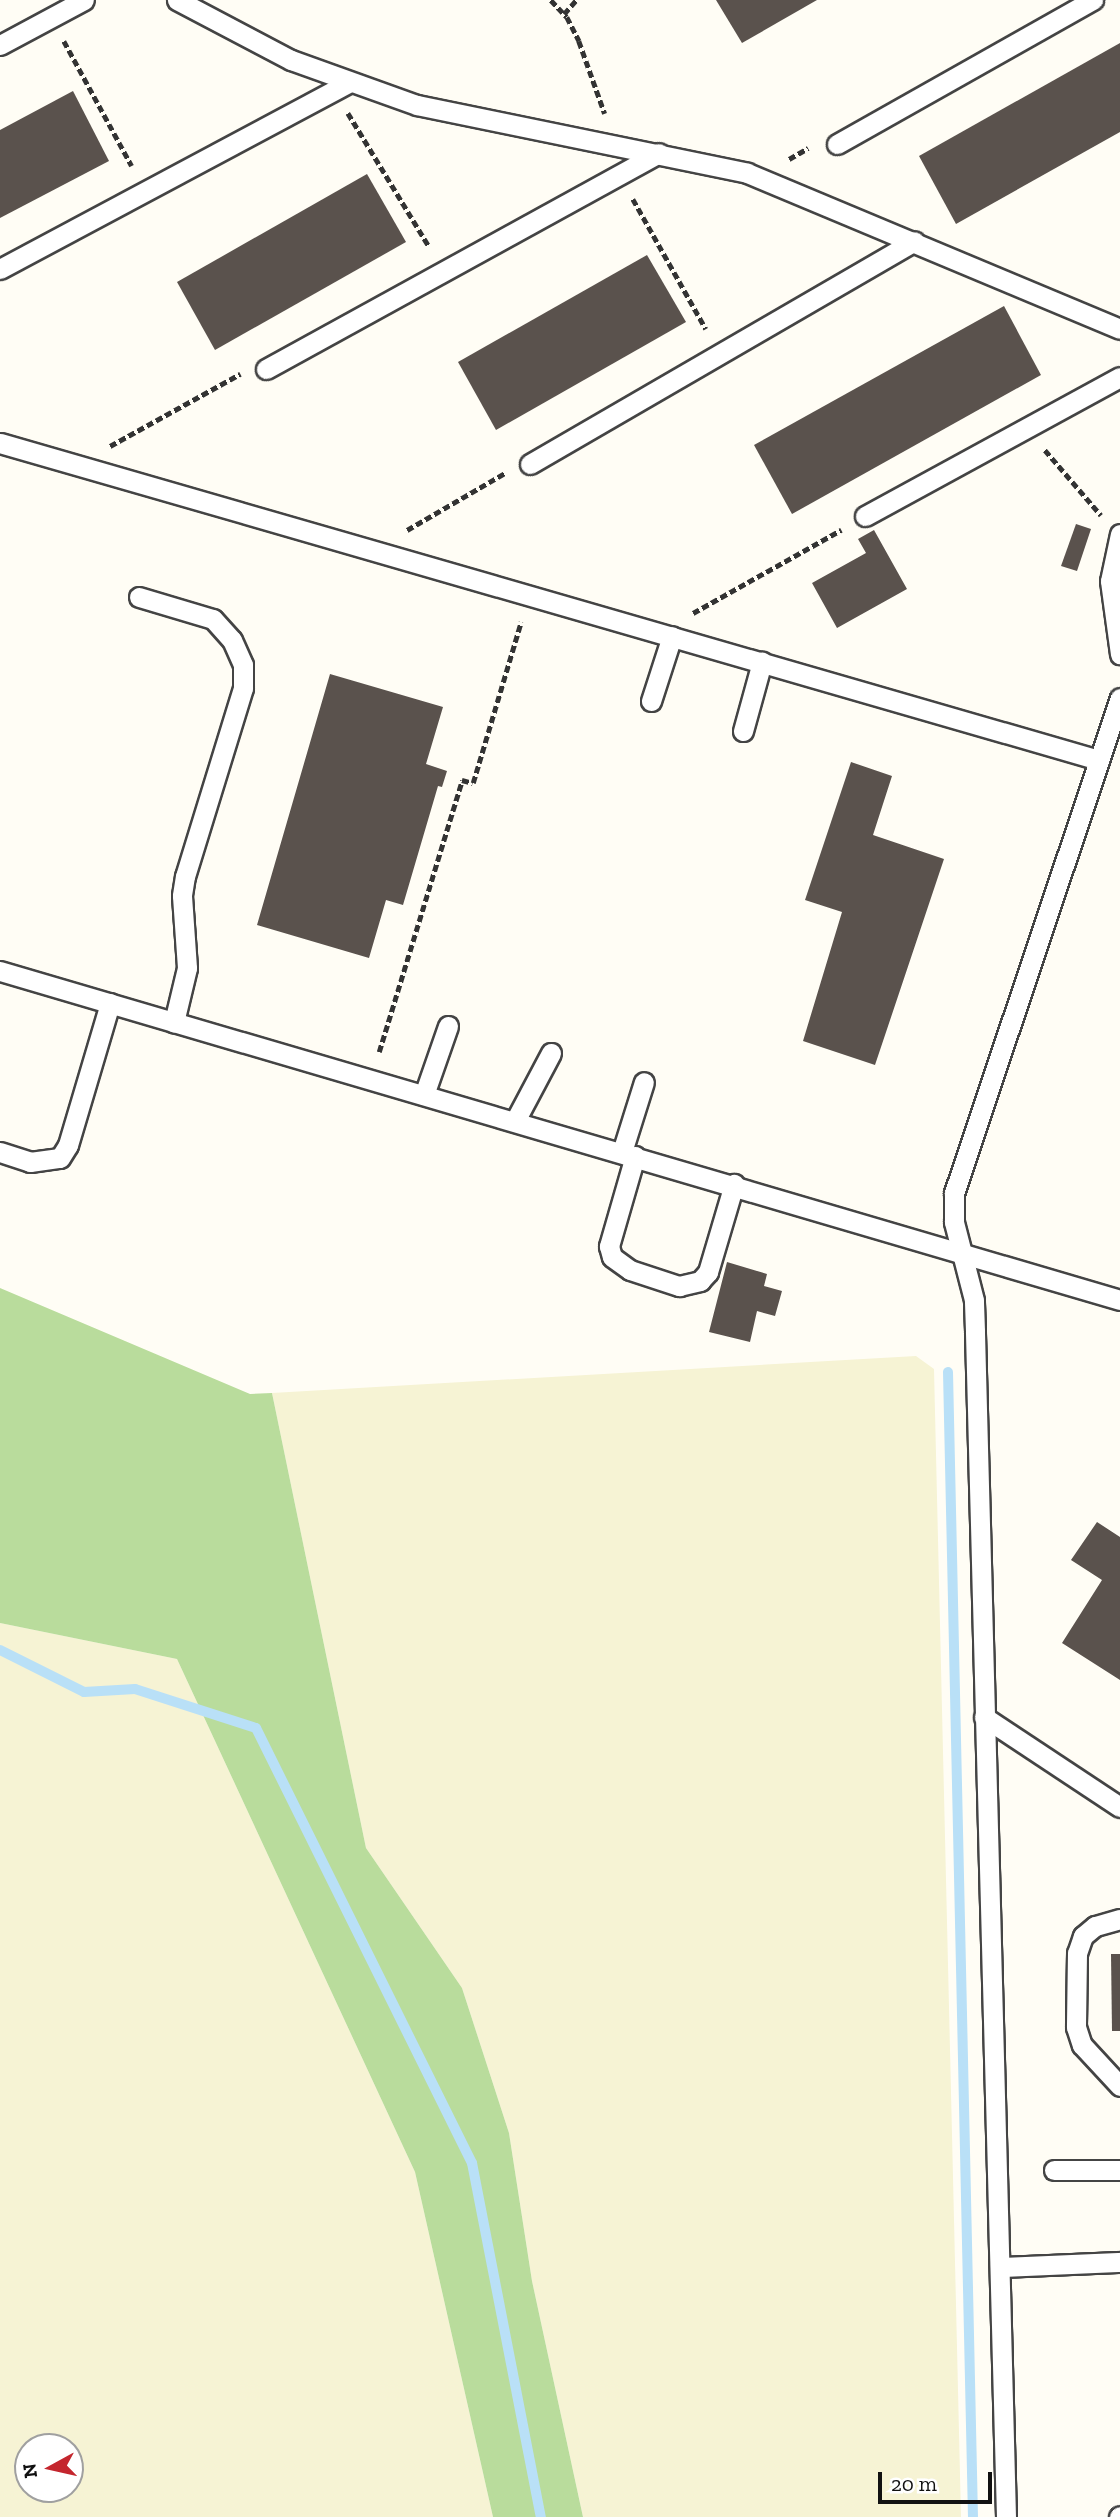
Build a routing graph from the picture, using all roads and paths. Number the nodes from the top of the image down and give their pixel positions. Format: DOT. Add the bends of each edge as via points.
graph roads {
  1 [pos="85,0"];
  2 [pos="177,0"];
  3 [pos="551,0"];
  4 [pos="576,0"];
  5 [pos="1093,0"];
  6 [pos="564,14"];
  7 [pos="52,18"];
  8 [pos="0,46"];
  9 [pos="341,86"];
  10 [pos="611,142"];
  11 [pos="837,144"];
  12 [pos="659,153"];
  13 [pos="619,174"];
  14 [pos="757,177"];
  15 [pos="146,191"];
  16 [pos="914,241"];
  17 [pos="0,270"];
  18 [pos="444,271"];
  19 [pos="1120,328"];
  20 [pos="720,354"];
  21 [pos="266,369"];
  22 [pos="1120,377"];
  23 [pos="1027,428"];
  24 [pos="0,443"];
  25 [pos="530,464"];
  26 [pos="76,465"];
  27 [pos="865,516"];
  28 [pos="1108,517"];
  29 [pos="1120,534"];
  30 [pos="372,550"];
  31 [pos="529,595"];
  32 [pos="139,597"];
  33 [pos="665,634"];
  34 [pos="1120,654"];
  35 [pos="762,662"];
  36 [pos="1120,698"];
  37 [pos="651,701"];
  38 [pos="743,731"];
  39 [pos="1099,760"];
  40 [pos="0,971"];
  41 [pos="110,1003"];
  42 [pos="174,1022"];
  43 [pos="448,1026"];
  44 [pos="551,1053"];
  45 [pos="371,1080"];
  46 [pos="644,1082"];
  47 [pos="424,1095"];
  48 [pos="515,1121"];
  49 [pos="0,1152"];
  50 [pos="628,1154"];
  51 [pos="734,1184"];
  52 [pos="960,1250"];
  53 [pos="1120,1300"];
  54 [pos="984,1717"];
  55 [pos="1120,1807"];
  56 [pos="1120,1919"];
  57 [pos="1120,2085"];
  58 [pos="1054,2170"];
  59 [pos="1120,2170"];
  60 [pos="1120,2262"];
  61 [pos="1000,2267"];
  62 [pos="1006,2517"];
  1 -- 7 [label="lane"];
  2 -- 9 [label="lane"];
  3 -- 6 [label="path"];
  4 -- 6 [label="path"];
  5 -- 11 [label="lane"];
  6 -- 10 [label="path" via="594,78"];
  7 -- 8 [label="lane"];
  7 -- 15 [label="path"];
  9 -- 10 [label="lane"];
  9 -- 15 [label="lane"];
  9 -- 18 [label="path"];
  10 -- 12 [label="lane"];
  11 -- 14 [label="path" via="824,139"];
  12 -- 13 [label="lane"];
  12 -- 14 [label="lane"];
  13 -- 18 [label="lane"];
  13 -- 20 [label="path"];
  14 -- 16 [label="lane"];
  15 -- 17 [label="lane"];
  16 -- 19 [label="lane"];
  16 -- 20 [label="lane"];
  18 -- 21 [label="lane"];
  20 -- 25 [label="lane"];
  21 -- 26 [label="path" via="233,376"];
  22 -- 23 [label="lane"];
  23 -- 27 [label="lane"];
  23 -- 28 [label="path" via="1096,512"];
  24 -- 26 [label="lane"];
  25 -- 30 [label="path" via="517,466"];
  26 -- 30 [label="lane"];
  27 -- 33 [label="path"];
  29 -- 34 [label="lane" via="1110,581"];
  30 -- 31 [label="lane"];
  31 -- 33 [label="lane"];
  31 -- 45 [label="path" via="473,783 461,780"];
  32 -- 42 [label="lane" via="213,619 232,640 243,665 243,688 181,896 187,968"];
  33 -- 35 [label="lane"];
  33 -- 37 [label="lane"];
  35 -- 38 [label="lane"];
  35 -- 39 [label="lane"];
  36 -- 39 [label="lane"];
  39 -- 52 [label="lane" via="954,1193"];
  40 -- 41 [label="lane"];
  41 -- 42 [label="lane"];
  41 -- 49 [label="lane" via="68,1145 60,1158 30,1161"];
  42 -- 45 [label="lane"];
  43 -- 47 [label="lane"];
  44 -- 48 [label="lane"];
  45 -- 47 [label="lane"];
  46 -- 50 [label="lane"];
  47 -- 48 [label="lane"];
  48 -- 50 [label="lane"];
  50 -- 51 [label="lane"];
  50 -- 51 [label="lane" via="609,1246 612,1257 630,1270 679,1286 700,1282 708,1272"];
  51 -- 52 [label="lane"];
  52 -- 53 [label="lane"];
  52 -- 54 [label="lane" via="974,1300"];
  54 -- 55 [label="lane"];
  54 -- 61 [label="lane"];
  56 -- 57 [label="lane" via="1095,1926 1083,1936 1077,1954 1076,2027 1082,2045"];
  58 -- 59 [label="lane"];
  60 -- 61 [label="lane"];
  61 -- 62 [label="lane"];
}
